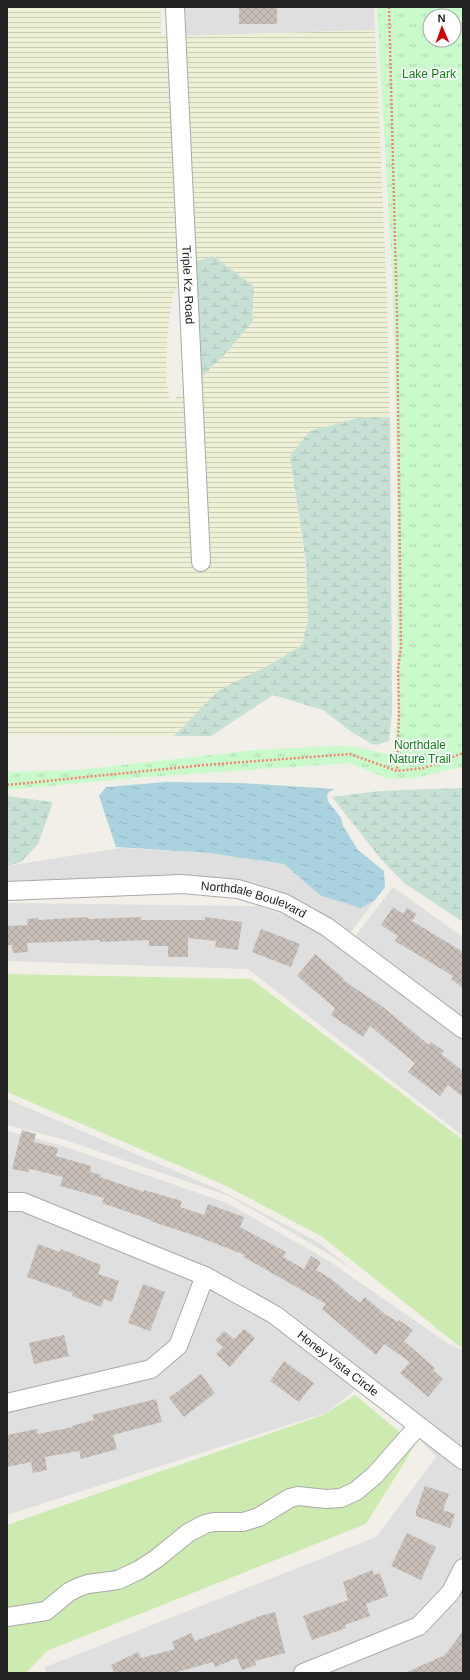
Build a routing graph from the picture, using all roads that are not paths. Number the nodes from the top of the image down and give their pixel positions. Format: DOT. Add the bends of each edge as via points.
graph roads {
  1 [pos="175,7"];
  2 [pos="201,562"];
  3 [pos="7,890"];
  4 [pos="463,1029"];
  5 [pos="7,1202"];
  6 [pos="205,1276"];
  7 [pos="7,1404"];
  8 [pos="418,1426"];
  9 [pos="463,1460"];
  10 [pos="463,1568"];
  11 [pos="7,1617"];
  12 [pos="302,1673"];
  1 -- 2 [label="street, Triple Kz Road"];
  3 -- 4 [label="street, Northdale Boulevard" via="182,884 238,889 284,903 327,927"];
  5 -- 6 [label="street, Honey Vista Circle" via="23,1202"];
  6 -- 7 [label="street" via="178,1346 151,1369"];
  6 -- 8 [label="street, Honey Vista Circle" via="275,1315"];
  8 -- 9 [label="street, Honey Vista Circle"];
  8 -- 11 [label="street" via="375,1475 356,1491 341,1498 298,1496 290,1498 259,1517 243,1522 205,1524 188,1533 139,1570 118,1580 79,1587 46,1611"];
  10 -- 12 [label="street" via="451,1592 419,1626"];
}
